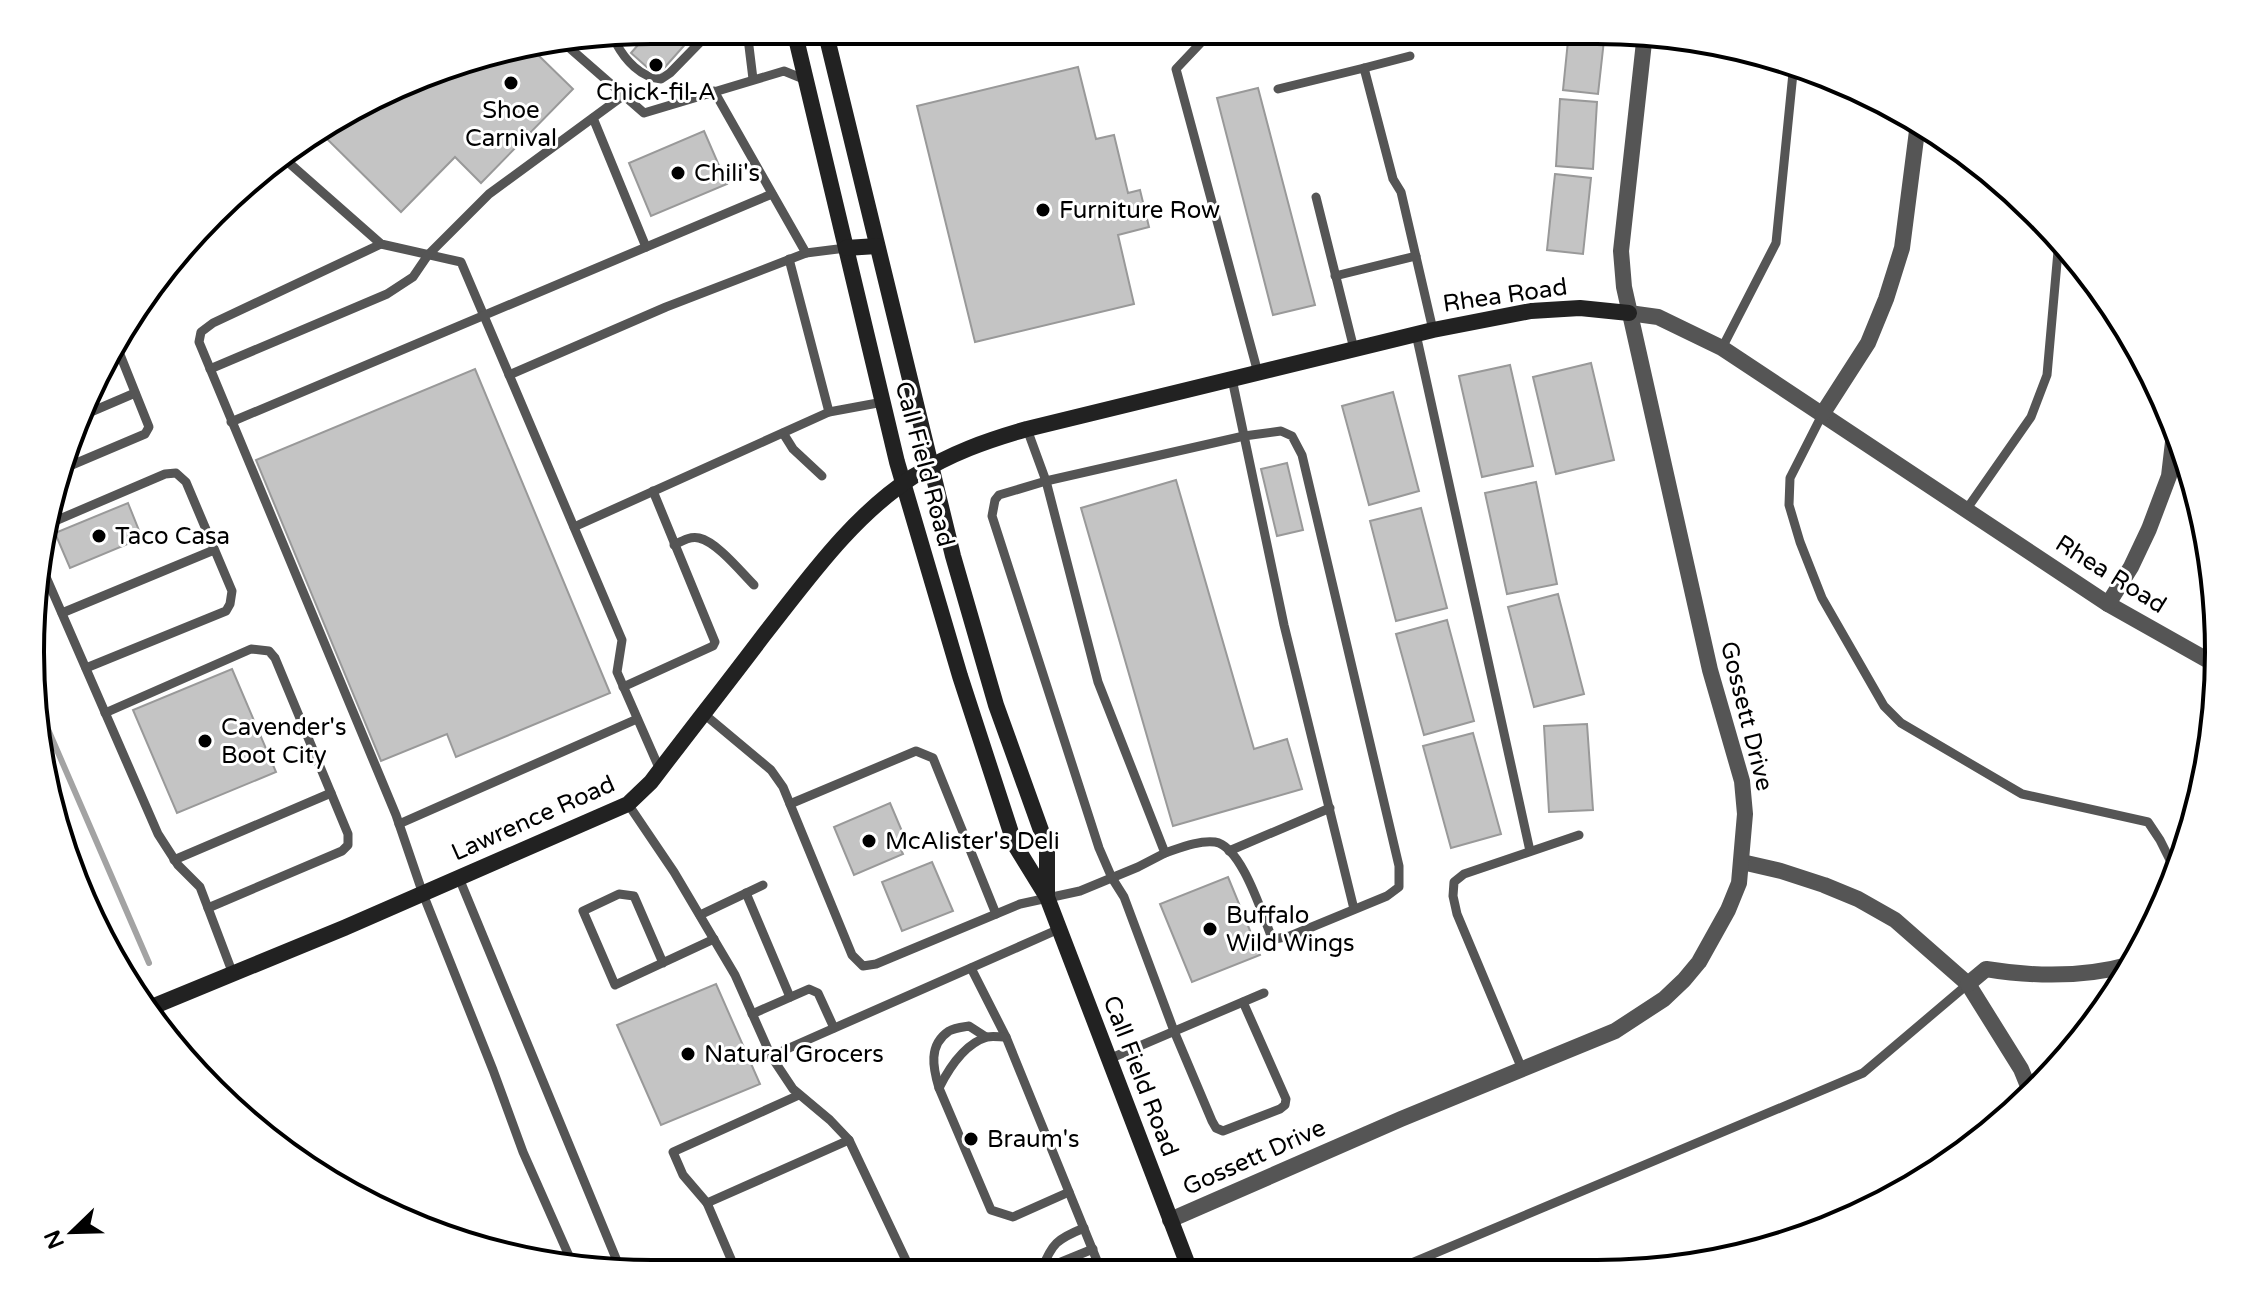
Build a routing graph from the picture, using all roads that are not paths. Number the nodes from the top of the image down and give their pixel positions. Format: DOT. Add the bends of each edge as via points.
graph roads {
  1 [pos="698,44"];
  2 [pos="749,44"];
  3 [pos="797,44"];
  4 [pos="828,44"];
  5 [pos="1200,44"];
  6 [pos="617,45"];
  7 [pos="1644,46"];
  8 [pos="574,49"];
  9 [pos="1410,56"];
  10 [pos="1364,68"];
  11 [pos="835,72"];
  12 [pos="1793,76"];
  13 [pos="753,79"];
  14 [pos="806,80"];
  15 [pos="1278,89"];
  16 [pos="714,91"];
  17 [pos="624,95"];
  18 [pos="593,118"];
  19 [pos="1917,135"];
  20 [pos="290,164"];
  21 [pos="772,194"];
  22 [pos="1316,197"];
  23 [pos="381,244"];
  24 [pos="877,246"];
  25 [pos="646,247"];
  26 [pos="846,248"];
  27 [pos="806,253"];
  28 [pos="428,255"];
  29 [pos="2058,255"];
  30 [pos="1416,256"];
  31 [pos="789,259"];
  32 [pos="1335,276"];
  33 [pos="1629,313"];
  34 [pos="484,316"];
  35 [pos="1424,332"];
  36 [pos="1722,348"];
  37 [pos="1354,349"];
  38 [pos="121,356"];
  39 [pos="210,369"];
  40 [pos="1258,373"];
  41 [pos="509,375"];
  42 [pos="1232,379"];
  43 [pos="135,393"];
  44 [pos="883,402"];
  45 [pos="94,411"];
  46 [pos="829,412"];
  47 [pos="1823,413"];
  48 [pos="231,422"];
  49 [pos="1027,429"];
  50 [pos="783,433"];
  51 [pos="1244,436"];
  52 [pos="2172,453"];
  53 [pos="74,464"];
  54 [pos="932,467"];
  55 [pos="822,476"];
  56 [pos="908,481"];
  57 [pos="1046,481"];
  58 [pos="653,491"];
  59 [pos="1966,510"];
  60 [pos="59,519"];
  61 [pos="574,527"];
  62 [pos="674,545"];
  63 [pos="214,550"];
  64 [pos="48,582"];
  65 [pos="754,585"];
  66 [pos="2108,604"];
  67 [pos="62,613"];
  68 [pos="2205,659"];
  69 [pos="86,668"];
  70 [pos="623,687"];
  71 [pos="105,713"];
  72 [pos="704,714"];
  73 [pos="637,719"];
  74 [pos="660,770"];
  75 [pos="331,793"];
  76 [pos="628,804"];
  77 [pos="790,804"];
  78 [pos="1330,808"];
  79 [pos="399,824"];
  80 [pos="1579,835"];
  81 [pos="1229,851"];
  82 [pos="1530,851"];
  83 [pos="1165,853"];
  84 [pos="2169,858"];
  85 [pos="174,860"];
  86 [pos="1742,862"];
  87 [pos="459,878"];
  88 [pos="1112,878"];
  89 [pos="763,885"];
  90 [pos="746,893"];
  91 [pos="423,894"];
  92 [pos="1047,897"];
  93 [pos="208,908"];
  94 [pos="1354,909"];
  95 [pos="996,914"];
  96 [pos="700,915"];
  97 [pos="1059,929"];
  98 [pos="714,939"];
  99 [pos="663,963"];
  100 [pos="971,968"];
  101 [pos="2116,969"];
  102 [pos="233,974"];
  103 [pos="1968,984"];
  104 [pos="1264,993"];
  105 [pos="790,997"];
  106 [pos="1243,1002"];
  107 [pos="157,1005"];
  108 [pos="752,1014"];
  109 [pos="834,1028"];
  110 [pos="1174,1031"];
  111 [pos="986,1037"];
  112 [pos="1006,1037"];
  113 [pos="771,1056"];
  114 [pos="1109,1059"];
  115 [pos="1522,1069"];
  116 [pos="2026,1082"];
  117 [pos="939,1088"];
  118 [pos="799,1095"];
  119 [pos="849,1140"];
  120 [pos="1069,1192"];
  121 [pos="707,1203"];
  122 [pos="1170,1220"];
  123 [pos="1084,1228"];
  124 [pos="1093,1249"];
  125 [pos="568,1254"];
  126 [pos="616,1259"];
  127 [pos="731,1260"];
  128 [pos="906,1260"];
  129 [pos="1044,1260"];
  130 [pos="1067,1260"];
  131 [pos="1097,1260"];
  132 [pos="1181,1260"];
  133 [pos="1419,1260"];
  1 -- 6 [label="lane" via="661,79 645,76"];
  2 -- 13 [label="lane"];
  3 -- 14 [label="main road, Call Field Road"];
  4 -- 11 [label="main road, Call Field Road"];
  5 -- 40 [label="lane" via="1176,69"];
  7 -- 33 [label="street, Gossett Drive" via="1621,251"];
  8 -- 17 [label="lane"];
  9 -- 10 [label="lane"];
  10 -- 15 [label="lane"];
  10 -- 30 [label="lane"];
  11 -- 14 [label="main road"];
  11 -- 24 [label="main road, Call Field Road"];
  12 -- 36 [label="lane" via="1776,243"];
  13 -- 14 [label="lane" via="784,71"];
  13 -- 16 [label="lane"];
  14 -- 26 [label="main road, Call Field Road"];
  16 -- 17 [label="lane" via="644,113"];
  16 -- 21 [label="lane"];
  17 -- 18 [label="lane"];
  18 -- 25 [label="lane"];
  18 -- 28 [label="lane" via="489,194"];
  19 -- 47 [label="street" via="1902,248 1886,299 1868,343"];
  20 -- 23 [label="lane"];
  21 -- 25 [label="lane"];
  21 -- 27 [label="lane"];
  22 -- 32 [label="lane"];
  23 -- 28 [label="lane"];
  23 -- 39 [label="lane" via="213,323 201,332 199,342"];
  24 -- 26 [label="main road"];
  24 -- 54 [label="main road, Call Field Road"];
  25 -- 34 [label="lane"];
  26 -- 27 [label="lane"];
  26 -- 44 [label="main road, Call Field Road"];
  27 -- 31 [label="lane"];
  28 -- 34 [label="lane" via="461,262"];
  28 -- 39 [label="lane" via="413,277 387,294"];
  29 -- 59 [label="lane" via="2047,375 2031,417"];
  30 -- 32 [label="lane"];
  30 -- 35 [label="lane"];
  31 -- 41 [label="lane"];
  31 -- 46 [label="lane"];
  32 -- 37 [label="lane"];
  33 -- 35 [label="main road, Rhea Road" via="1531,311"];
  33 -- 36 [label="street, Rhea Road" via="1658,317"];
  33 -- 86 [label="street, Gossett Drive" via="1710,670 1742,781"];
  34 -- 41 [label="lane"];
  34 -- 48 [label="lane"];
  35 -- 37 [label="main road, Rhea Road"];
  35 -- 82 [label="lane"];
  36 -- 47 [label="street, Rhea Road"];
  37 -- 40 [label="main road, Rhea Road"];
  38 -- 43 [label="lane"];
  39 -- 48 [label="lane"];
  40 -- 42 [label="main road, Rhea Road"];
  41 -- 61 [label="lane"];
  42 -- 49 [label="main road, Rhea Road"];
  42 -- 51 [label="lane"];
  43 -- 45 [label="lane"];
  43 -- 53 [label="lane" via="149,427 145,434"];
  44 -- 46 [label="lane"];
  44 -- 56 [label="main road, Call Field Road"];
  46 -- 50 [label="lane"];
  47 -- 59 [label="street, Rhea Road"];
  47 -- 84 [label="lane" via="1790,478 1789,505 1822,598 1884,706 1901,723 2022,794 2148,822"];
  48 -- 79 [label="lane"];
  49 -- 54 [label="main road, Rhea Road" via="965,448"];
  49 -- 57 [label="lane"];
  50 -- 55 [label="lane"];
  50 -- 58 [label="lane"];
  51 -- 57 [label="lane"];
  51 -- 78 [label="lane"];
  51 -- 94 [label="lane" via="1281,431 1292,436 1302,455 1399,866 1395,891"];
  52 -- 66 [label="street" via="2169,476 2137,554"];
  54 -- 56 [label="main road, Rhea Road"];
  54 -- 92 [label="main road, Call Field Road" via="996,705 1047,847"];
  56 -- 72 [label="main road, Lawrence Road" via="814,571"];
  56 -- 92 [label="main road, Call Field Road" via="960,676 1015,845"];
  57 -- 83 [label="lane" via="1098,682"];
  57 -- 88 [label="lane" via="999,495 992,516"];
  58 -- 61 [label="lane"];
  58 -- 62 [label="lane"];
  59 -- 66 [label="street, Rhea Road"];
  60 -- 63 [label="lane" via="176,473 186,482"];
  61 -- 70 [label="lane" via="622,640 617,672"];
  62 -- 65 [label="lane" via="703,540"];
  62 -- 70 [label="lane" via="715,642"];
  63 -- 67 [label="lane"];
  63 -- 69 [label="lane" via="232,591 226,611"];
  64 -- 67 [label="lane"];
  66 -- 68 [label="street, Rhea Road"];
  67 -- 69 [label="lane"];
  69 -- 71 [label="lane"];
  70 -- 73 [label="lane"];
  71 -- 75 [label="lane" via="251,649 269,651"];
  71 -- 85 [label="lane"];
  72 -- 74 [label="main road, Lawrence Road"];
  72 -- 77 [label="lane" via="771,770"];
  73 -- 74 [label="lane"];
  73 -- 79 [label="lane"];
  74 -- 76 [label="main road, Lawrence Road"];
  75 -- 85 [label="lane"];
  75 -- 93 [label="lane" via="348,834 342,851"];
  76 -- 87 [label="main road, Lawrence Road"];
  76 -- 96 [label="lane"];
  77 -- 95 [label="lane" via="852,955 863,966"];
  77 -- 95 [label="lane" via="916,751 933,758"];
  78 -- 81 [label="lane"];
  78 -- 94 [label="lane"];
  79 -- 91 [label="lane"];
  80 -- 82 [label="lane"];
  81 -- 83 [label="lane" via="1215,842"];
  81 -- 94 [label="lane" via="1242,867 1275,939"];
  82 -- 115 [label="lane" via="1464,874 1454,882 1453,896"];
  83 -- 88 [label="lane"];
  85 -- 93 [label="lane" via="200,887"];
  86 -- 103 [label="street" via="1858,899 1895,920"];
  86 -- 115 [label="street, Gossett Drive" via="1728,910 1699,962 1664,999 1615,1031"];
  87 -- 91 [label="main road, Lawrence Road"];
  87 -- 126 [label="lane"];
  88 -- 92 [label="lane"];
  88 -- 110 [label="lane"];
  89 -- 90 [label="lane"];
  90 -- 96 [label="lane"];
  90 -- 105 [label="lane"];
  91 -- 102 [label="main road, Lawrence Road"];
  91 -- 125 [label="lane" via="528,1166"];
  92 -- 95 [label="lane"];
  92 -- 97 [label="main road, Call Field Road"];
  93 -- 102 [label="lane"];
  96 -- 98 [label="lane"];
  97 -- 100 [label="lane"];
  97 -- 114 [label="main road, Call Field Road"];
  98 -- 99 [label="lane"];
  98 -- 108 [label="lane"];
  99 -- 99 [label="lane" via="615,985 583,911 619,894 634,896"];
  100 -- 109 [label="lane"];
  100 -- 112 [label="lane"];
  101 -- 103 [label="street" via="2073,976 1986,969"];
  102 -- 107 [label="main road, Lawrence Road"];
  103 -- 116 [label="street"];
  103 -- 133 [label="lane" via="1863,1073"];
  104 -- 106 [label="lane"];
  105 -- 108 [label="lane"];
  105 -- 109 [label="lane" via="809,989 818,993"];
  106 -- 110 [label="lane"];
  106 -- 110 [label="lane" via="1283,1090 1286,1099 1280,1109 1231,1129 1216,1128"];
  108 -- 113 [label="lane"];
  109 -- 113 [label="lane"];
  110 -- 114 [label="lane"];
  111 -- 112 [label="lane"];
  111 -- 117 [label="lane" via="961,1053"];
  111 -- 117 [label="lane" via="969,1026 950,1030 936,1045 933,1066"];
  112 -- 120 [label="lane"];
  113 -- 118 [label="lane"];
  114 -- 122 [label="main road, Call Field Road"];
  115 -- 122 [label="street, Gossett Drive"];
  117 -- 120 [label="lane" via="991,1210 1013,1217"];
  118 -- 119 [label="lane"];
  118 -- 121 [label="lane" via="673,1152 683,1175"];
  119 -- 121 [label="lane"];
  119 -- 128 [label="lane"];
  120 -- 123 [label="lane"];
  121 -- 127 [label="lane"];
  122 -- 132 [label="main road, Call Field Road"];
  123 -- 124 [label="lane"];
  123 -- 129 [label="lane" via="1050,1246"];
  124 -- 130 [label="lane"];
  124 -- 131 [label="lane"];
}
